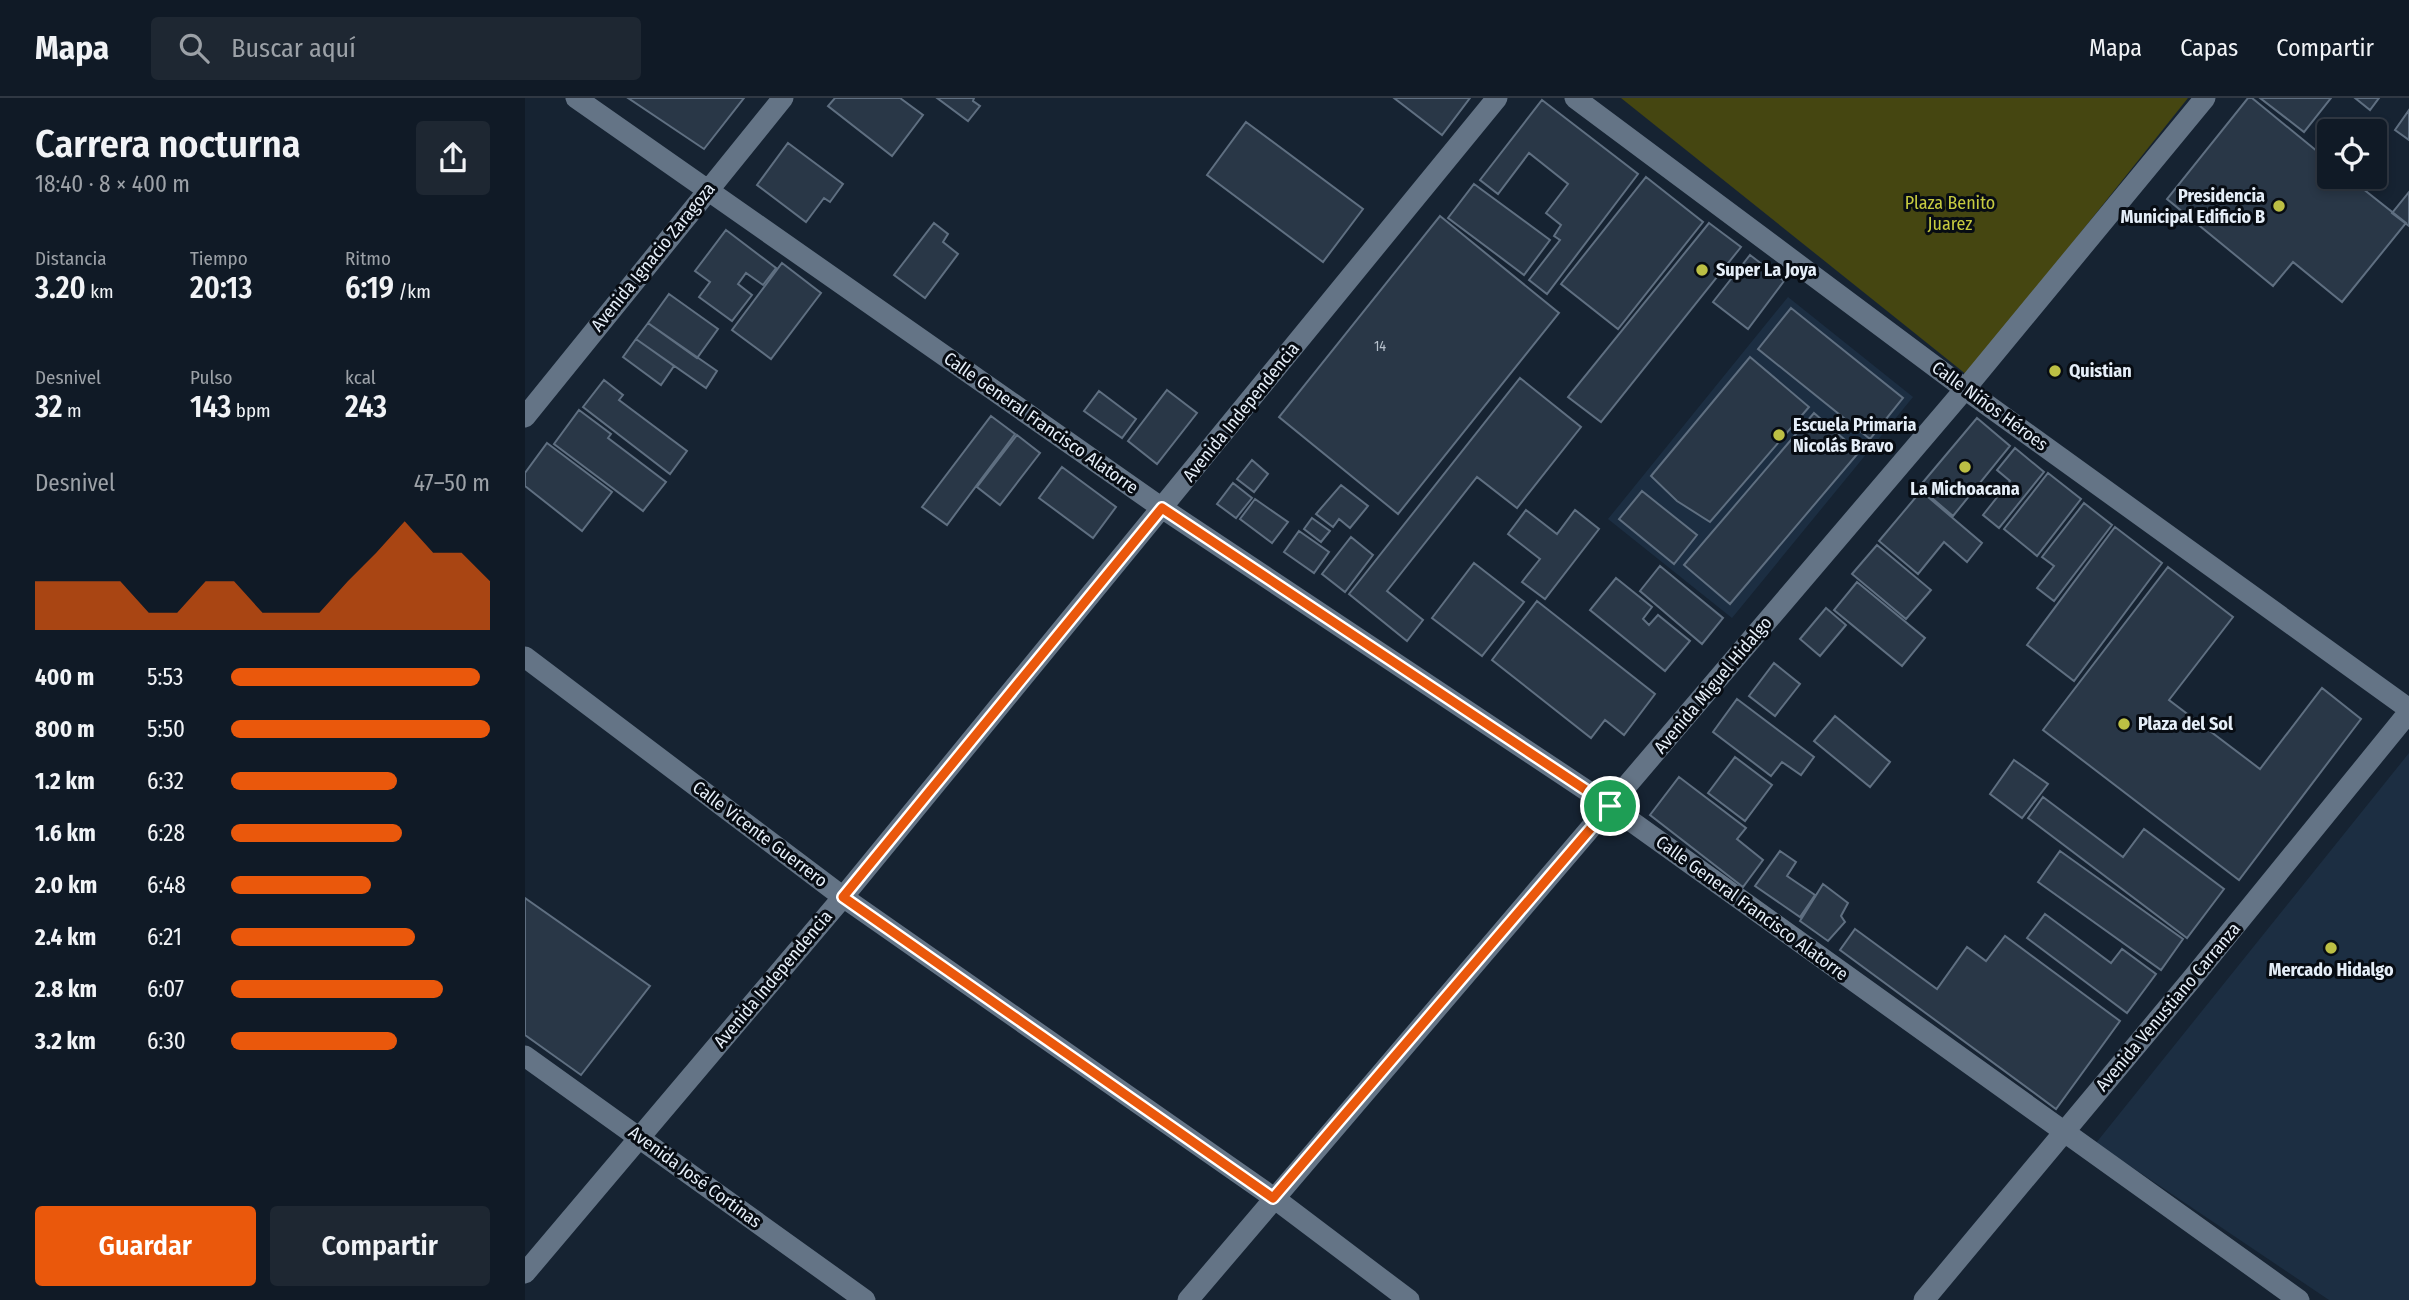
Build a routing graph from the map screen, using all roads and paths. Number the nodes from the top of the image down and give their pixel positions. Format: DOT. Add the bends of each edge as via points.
graph roads {
  1 [pos="576,98"];
  2 [pos="783,98"];
  3 [pos="1497,98"];
  4 [pos="1575,98"];
  5 [pos="2205,98"];
  6 [pos="707,190"];
  7 [pos="1965,389"];
  8 [pos="525,417"];
  9 [pos="1162,508"];
  10 [pos="525,657"];
  11 [pos="2409,711"];
  12 [pos="1610,806"];
  13 [pos="843,897"];
  14 [pos="525,1056"];
  15 [pos="2064,1133"];
  16 [pos="640,1137"];
  17 [pos="1273,1198"];
  18 [pos="525,1273"];
  19 [pos="865,1300"];
  20 [pos="1188,1300"];
  21 [pos="1409,1300"];
  22 [pos="1924,1300"];
  23 [pos="2299,1300"];
  1 -- 6 [label="street, Calle General Francisco Alatorre"];
  2 -- 6 [label="street, Avenida Ignacio Zaragoza"];
  3 -- 9 [label="street, Avenida Independencia"];
  4 -- 7 [label="street, Calle Niños Héroes"];
  5 -- 7 [label="street, Avenida Miguel Hidalgo"];
  6 -- 8 [label="street, Avenida Ignacio Zaragoza"];
  6 -- 9 [label="street, Calle General Francisco Alatorre"];
  7 -- 11 [label="street, Calle Niños Héroes"];
  7 -- 12 [label="street, Avenida Miguel Hidalgo"];
  9 -- 12 [label="street, Calle General Francisco Alatorre"];
  9 -- 13 [label="street, Avenida Independencia"];
  10 -- 13 [label="street, Calle Vicente Guerrero"];
  11 -- 15 [label="street, Avenida Venustiano Carranza"];
  12 -- 15 [label="street, Calle General Francisco Alatorre"];
  12 -- 17 [label="street, Avenida Miguel Hidalgo"];
  13 -- 16 [label="street, Avenida Independencia"];
  13 -- 17 [label="street, Calle Vicente Guerrero"];
  14 -- 16 [label="street, Avenida José Cortinas"];
  15 -- 22 [label="street, Avenida Venustiano Carranza"];
  15 -- 23 [label="street, Calle General Francisco Alatorre"];
  16 -- 18 [label="street, Avenida Independencia"];
  16 -- 19 [label="street, Avenida José Cortinas"];
  17 -- 20 [label="street, Avenida Miguel Hidalgo"];
  17 -- 21 [label="street, Calle Vicente Guerrero"];
}
